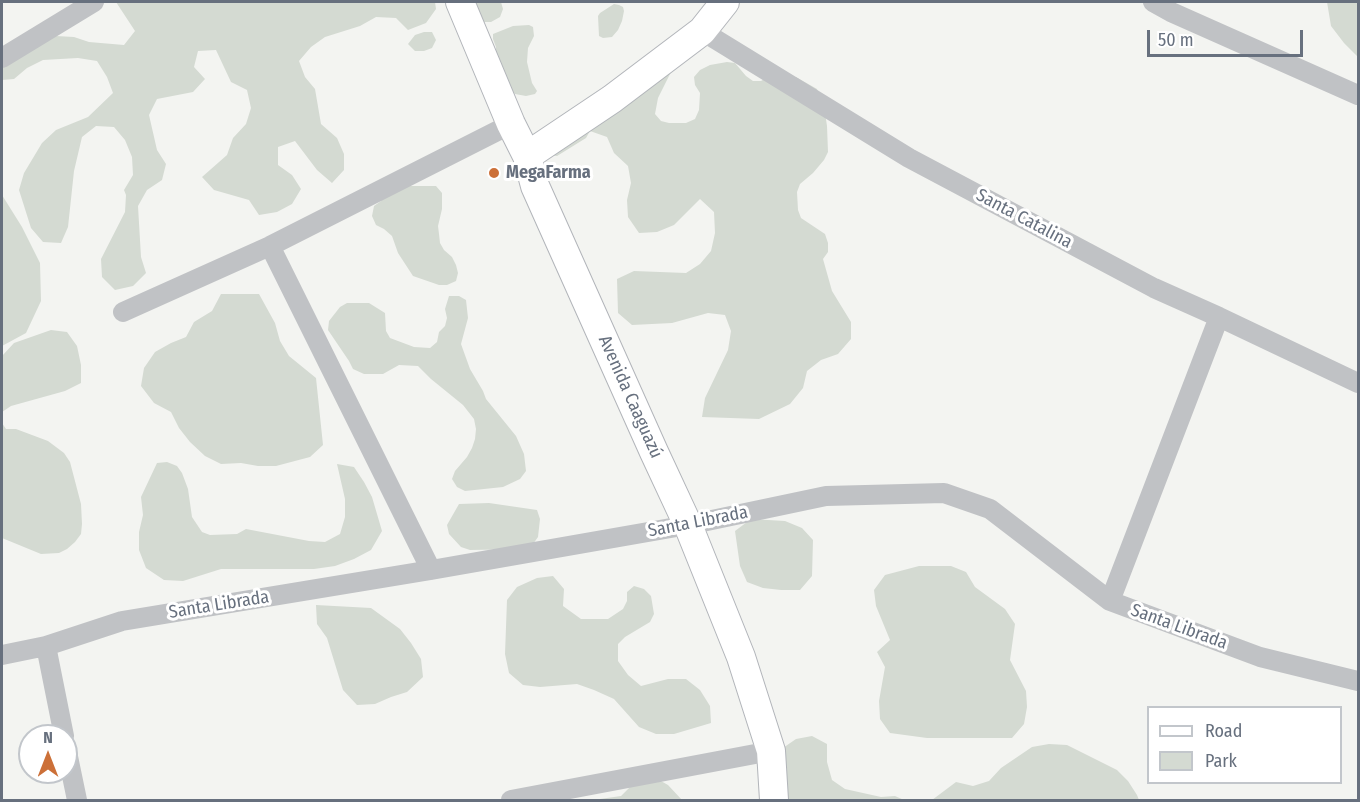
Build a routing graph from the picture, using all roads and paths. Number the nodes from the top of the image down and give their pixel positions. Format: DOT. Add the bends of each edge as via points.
graph roads {
  1 [pos="94,2"];
  2 [pos="460,2"];
  3 [pos="725,2"];
  4 [pos="1153,2"];
  5 [pos="1174,7"];
  6 [pos="702,31"];
  7 [pos="2,58"];
  8 [pos="1359,95"];
  9 [pos="511,124"];
  10 [pos="527,156"];
  11 [pos="270,246"];
  12 [pos="123,312"];
  13 [pos="1219,316"];
  14 [pos="1359,383"];
  15 [pos="688,525"];
  16 [pos="431,570"];
  17 [pos="1110,602"];
  18 [pos="46,646"];
  19 [pos="2,655"];
  20 [pos="1359,681"];
  21 [pos="62,724"];
  22 [pos="771,751"];
  23 [pos="74,784"];
  24 [pos="77,801"];
  25 [pos="511,801"];
  26 [pos="774,801"];
  1 -- 7 [label="street"];
  2 -- 9 [label="street, Avenida Caaguazú"];
  3 -- 6 [label="street"];
  4 -- 5 [label="street"];
  5 -- 8 [label="street"];
  6 -- 10 [label="street" via="612,99"];
  6 -- 13 [label="street, Santa Catalina" via="909,158 1154,288"];
  9 -- 10 [label="street, Avenida Caaguazú"];
  9 -- 11 [label="street"];
  10 -- 15 [label="street, Avenida Caaguazú" via="536,186"];
  11 -- 12 [label="street"];
  11 -- 16 [label="street"];
  13 -- 14 [label="street, Santa Catalina"];
  13 -- 17 [label="street"];
  15 -- 16 [label="street, Santa Librada"];
  15 -- 17 [label="street, Santa Librada" via="826,496 944,493 990,509"];
  15 -- 22 [label="street, Avenida Caaguazú" via="741,657"];
  16 -- 18 [label="street, Santa Librada" via="122,621"];
  17 -- 20 [label="street, Santa Librada" via="1260,657"];
  18 -- 19 [label="street, Santa Librada"];
  18 -- 21 [label="street"];
  22 -- 25 [label="street"];
  22 -- 26 [label="street, Avenida Caaguazú"];
  23 -- 24 [label="street"];
}
